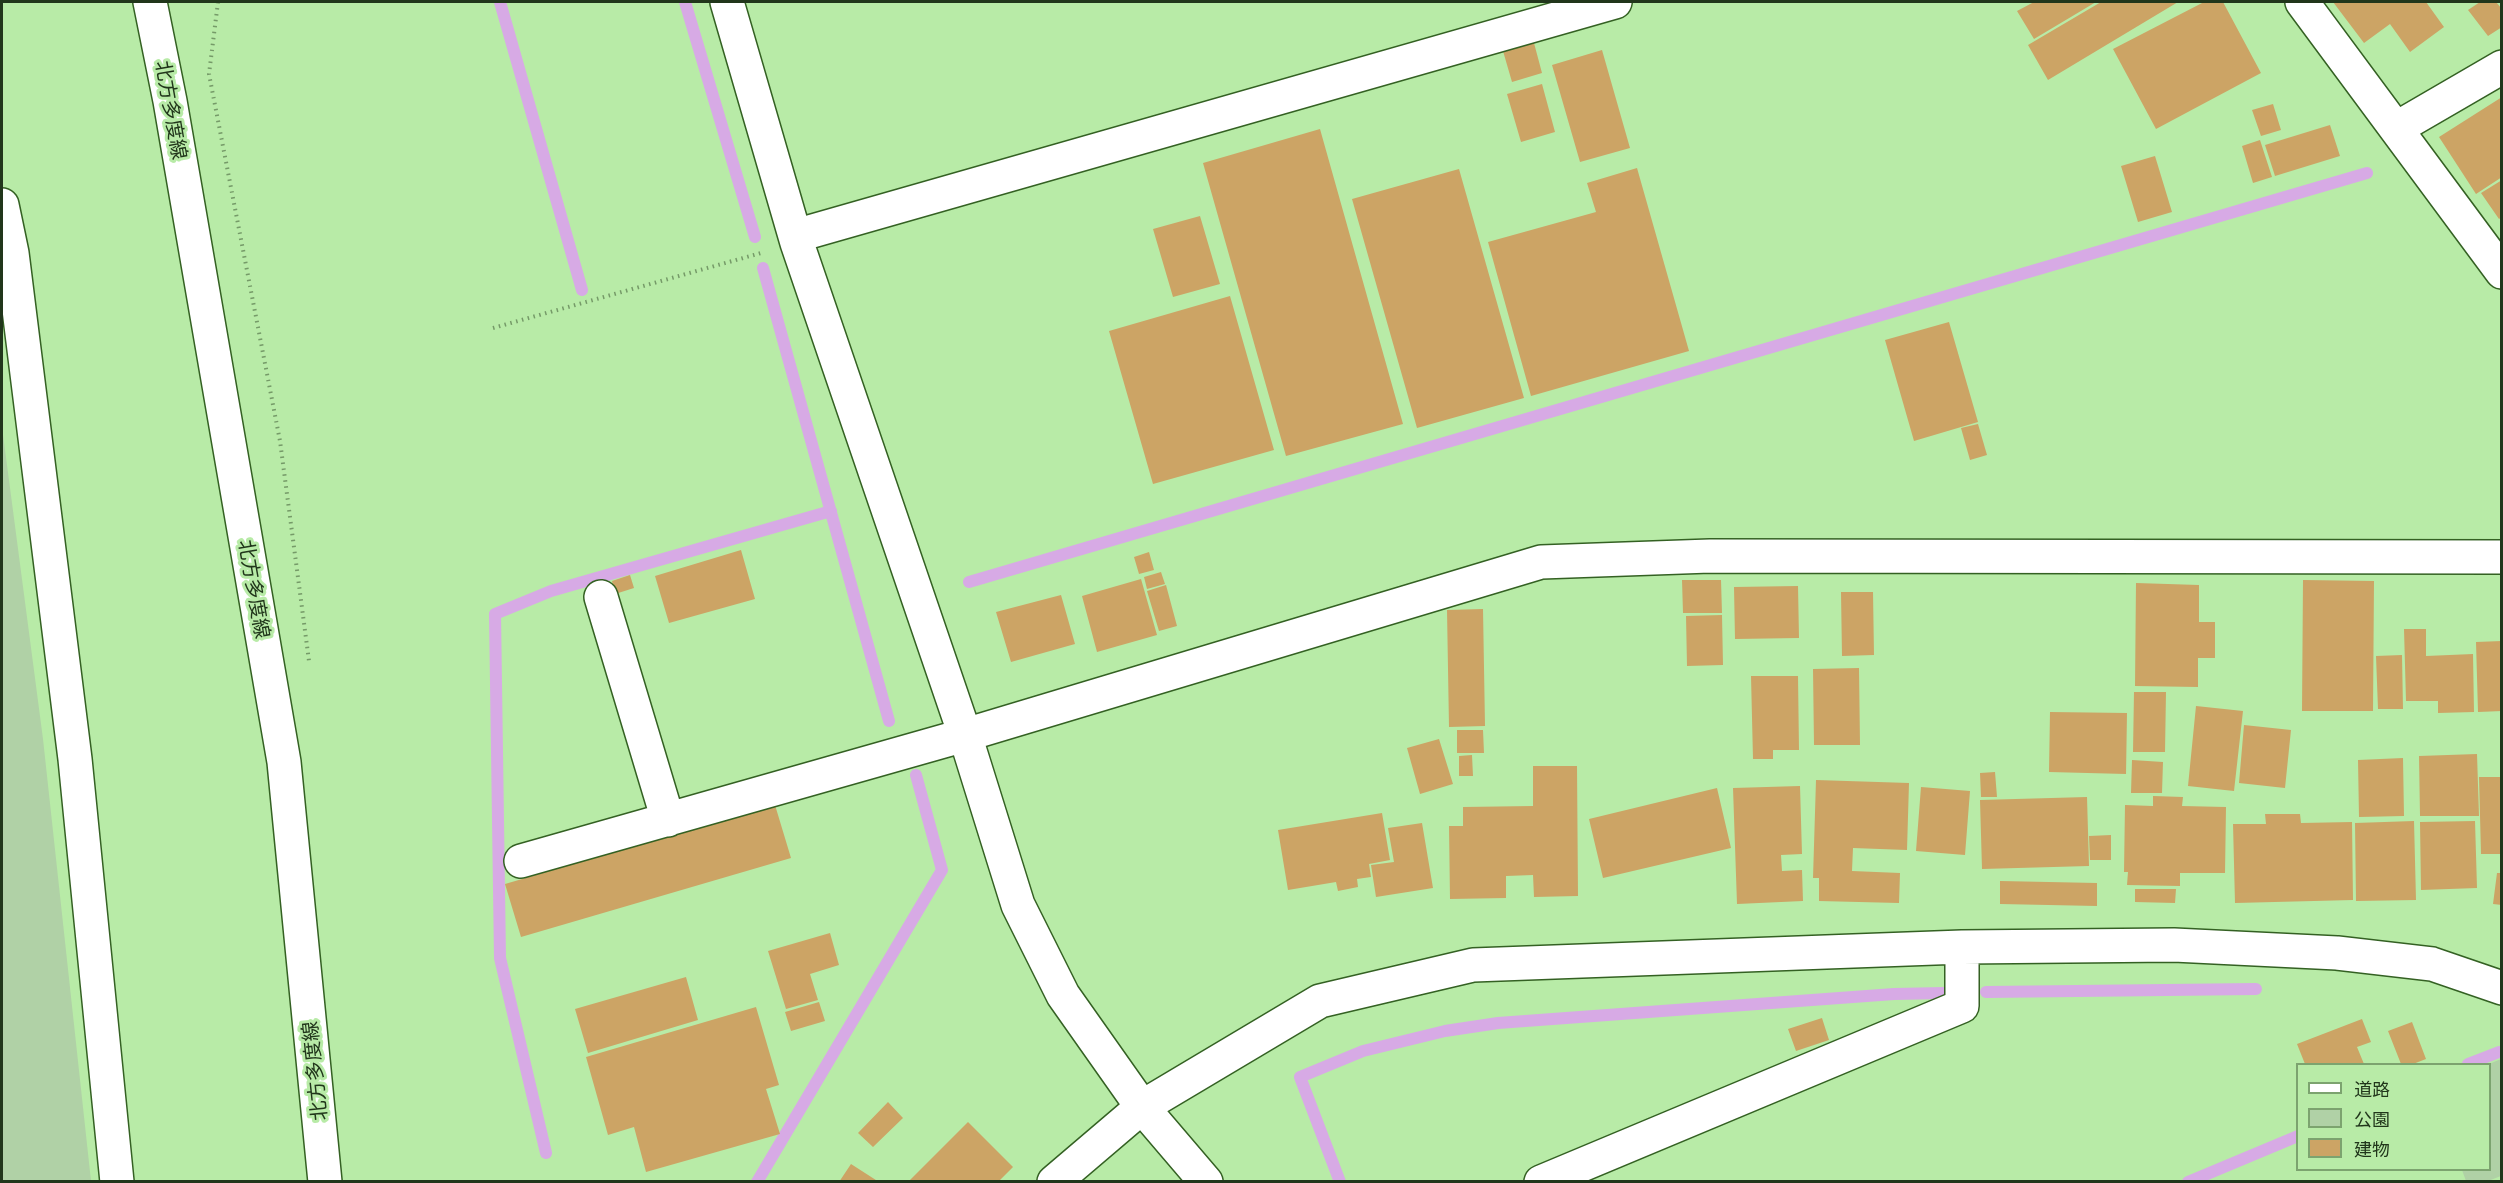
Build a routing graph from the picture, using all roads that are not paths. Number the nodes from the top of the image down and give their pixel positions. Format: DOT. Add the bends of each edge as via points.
graph roads {
  1 [pos="150,2"];
  2 [pos="160,2"];
  3 [pos="727,2"];
  4 [pos="1615,2"];
  5 [pos="2302,2"];
  6 [pos="2502,67"];
  7 [pos="170,101"];
  8 [pos="2397,128"];
  9 [pos="2,205"];
  10 [pos="796,240"];
  11 [pos="2502,272"];
  12 [pos="2502,557"];
  13 [pos="601,597"];
  14 [pos="965,735"];
  15 [pos="668,820"];
  16 [pos="521,861"];
  17 [pos="1962,947"];
  18 [pos="2502,988"];
  19 [pos="1142,1107"];
  20 [pos="117,1182"];
  21 [pos="325,1182"];
  22 [pos="1054,1182"];
  23 [pos="1206,1182"];
  24 [pos="1541,1182"];
  1 -- 7 [label="street, 北方多度線"];
  2 -- 7 [label="street"];
  3 -- 10 [label="street"];
  4 -- 10 [label="street"];
  5 -- 8 [label="street"];
  6 -- 8 [label="street"];
  7 -- 21 [label="street, 北方多度線" via="284,762"];
  8 -- 11 [label="street"];
  9 -- 20 [label="street" via="12,253 75,759"];
  10 -- 14 [label="street"];
  12 -- 14 [label="street" via="1710,556 1541,562"];
  13 -- 15 [label="street"];
  14 -- 15 [label="street"];
  14 -- 19 [label="street" via="1018,905 1063,995"];
  15 -- 16 [label="street"];
  17 -- 18 [label="street" via="2174,945 2337,953 2432,964"];
  17 -- 19 [label="street" via="1473,965 1320,1001"];
  17 -- 24 [label="street" via="1962,1006"];
  19 -- 22 [label="street"];
  19 -- 23 [label="street"];
}
